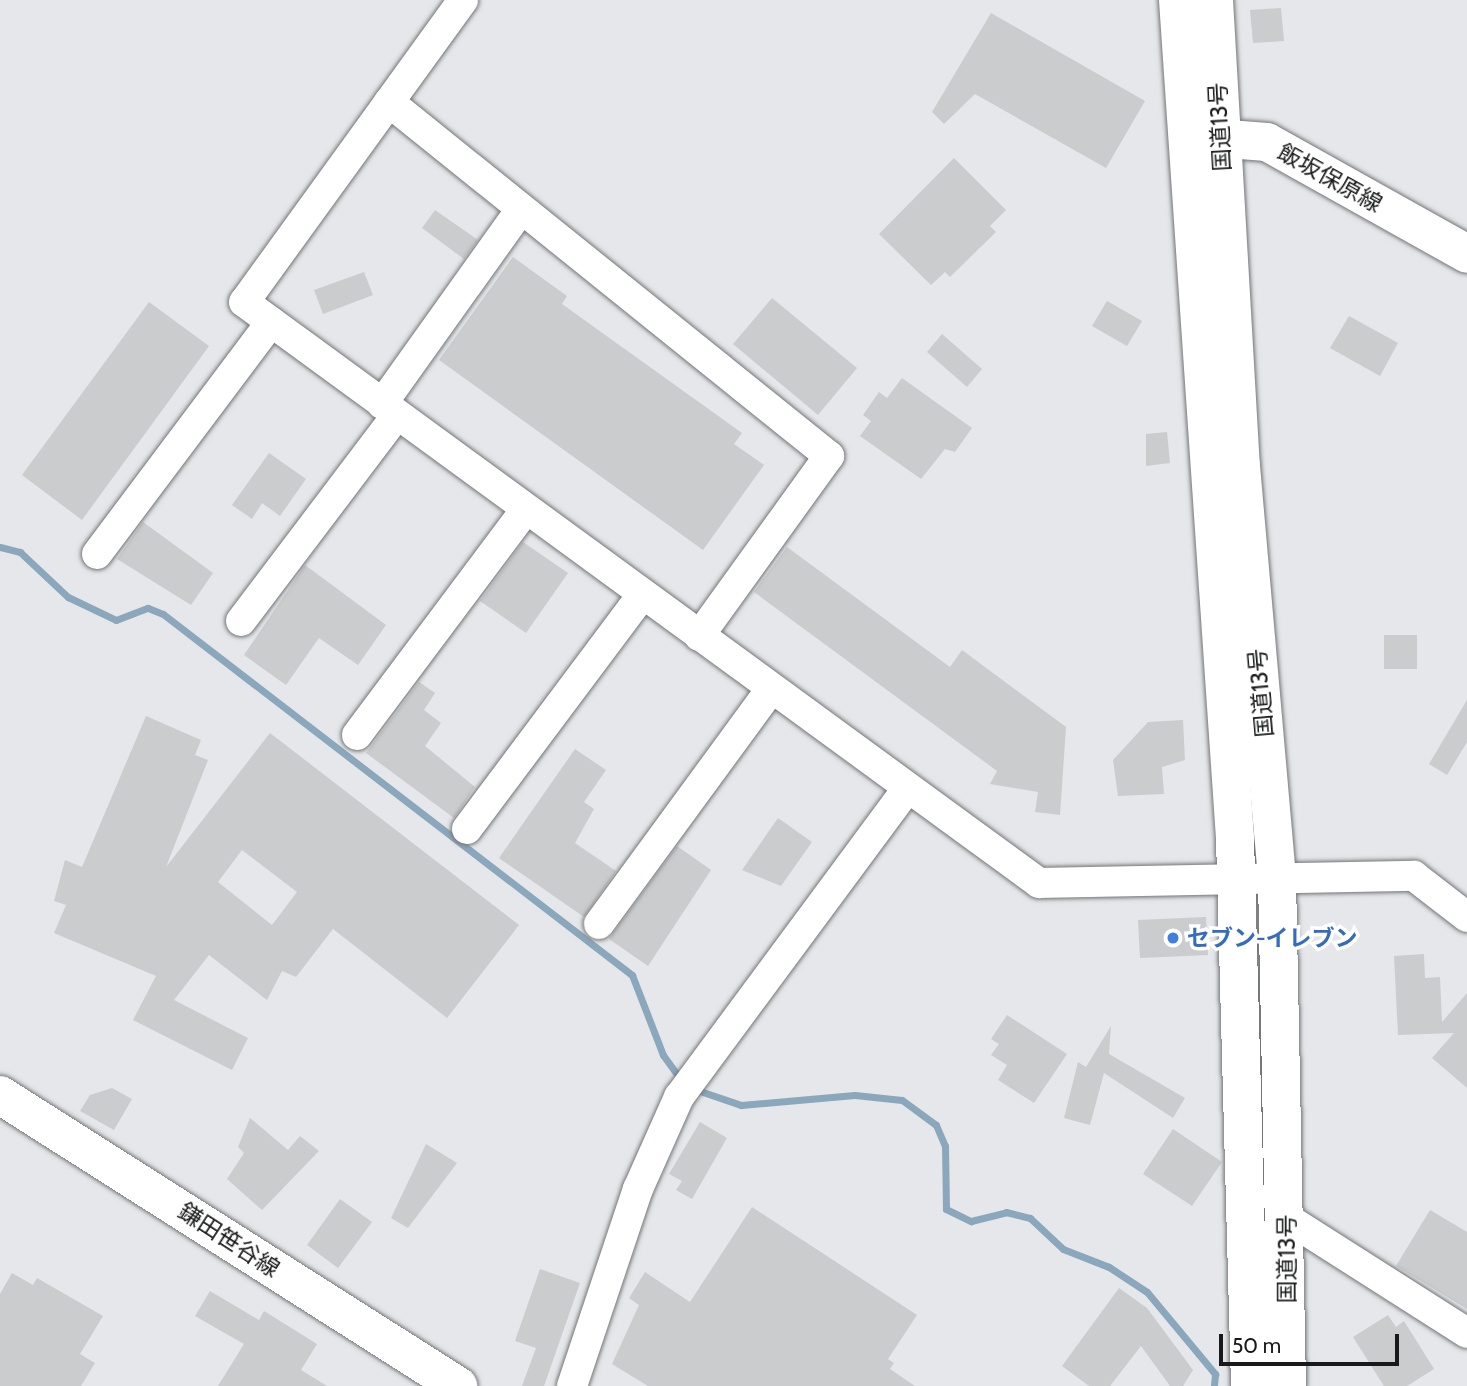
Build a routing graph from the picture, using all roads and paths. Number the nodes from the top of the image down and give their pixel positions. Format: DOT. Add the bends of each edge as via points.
graph roads {
  1 [pos="463,0"];
  2 [pos="1178,0"];
  3 [pos="1214,0"];
  4 [pos="389,102"];
  5 [pos="1202,135"];
  6 [pos="521,209"];
  7 [pos="1467,254"];
  8 [pos="271,322"];
  9 [pos="389,409"];
  10 [pos="526,509"];
  11 [pos="97,554"];
  12 [pos="642,594"];
  13 [pos="241,621"];
  14 [pos="699,636"];
  15 [pos="771,689"];
  16 [pos="357,735"];
  17 [pos="907,789"];
  18 [pos="467,829"];
  19 [pos="1236,876"];
  20 [pos="1277,878"];
  21 [pos="1467,917"];
  22 [pos="599,924"];
  23 [pos="0,1095"];
  24 [pos="1288,1219"];
  25 [pos="1467,1333"];
  26 [pos="458,1386"];
  27 [pos="572,1386"];
  28 [pos="1250,1386"];
  29 [pos="1287,1386"];
  1 -- 4 [label="street"];
  2 -- 5 [label="main road, 国道13号"];
  3 -- 5 [label="main road, 国道13号"];
  4 -- 6 [label="street"];
  4 -- 8 [label="street" via="244,302"];
  5 -- 7 [label="main road, 飯坂保原線" via="1266,142"];
  5 -- 19 [label="main road, 国道13号"];
  5 -- 20 [label="main road, 国道13号"];
  6 -- 9 [label="street"];
  6 -- 14 [label="street" via="829,456"];
  8 -- 9 [label="street"];
  8 -- 11 [label="street"];
  9 -- 10 [label="street"];
  9 -- 13 [label="street"];
  10 -- 12 [label="street"];
  10 -- 16 [label="street"];
  12 -- 14 [label="street"];
  12 -- 18 [label="street"];
  14 -- 15 [label="street"];
  15 -- 17 [label="street"];
  15 -- 22 [label="street"];
  17 -- 19 [label="street" via="1039,883"];
  17 -- 27 [label="street" via="679,1097 638,1189"];
  19 -- 20 [label="street"];
  19 -- 28 [label="main road, 国道13号"];
  20 -- 21 [label="street" via="1414,876"];
  20 -- 24 [label="main road, 国道13号"];
  23 -- 26 [label="main road, 鎌田笹谷線"];
  24 -- 25 [label="street"];
  24 -- 29 [label="main road, 国道13号"];
}
